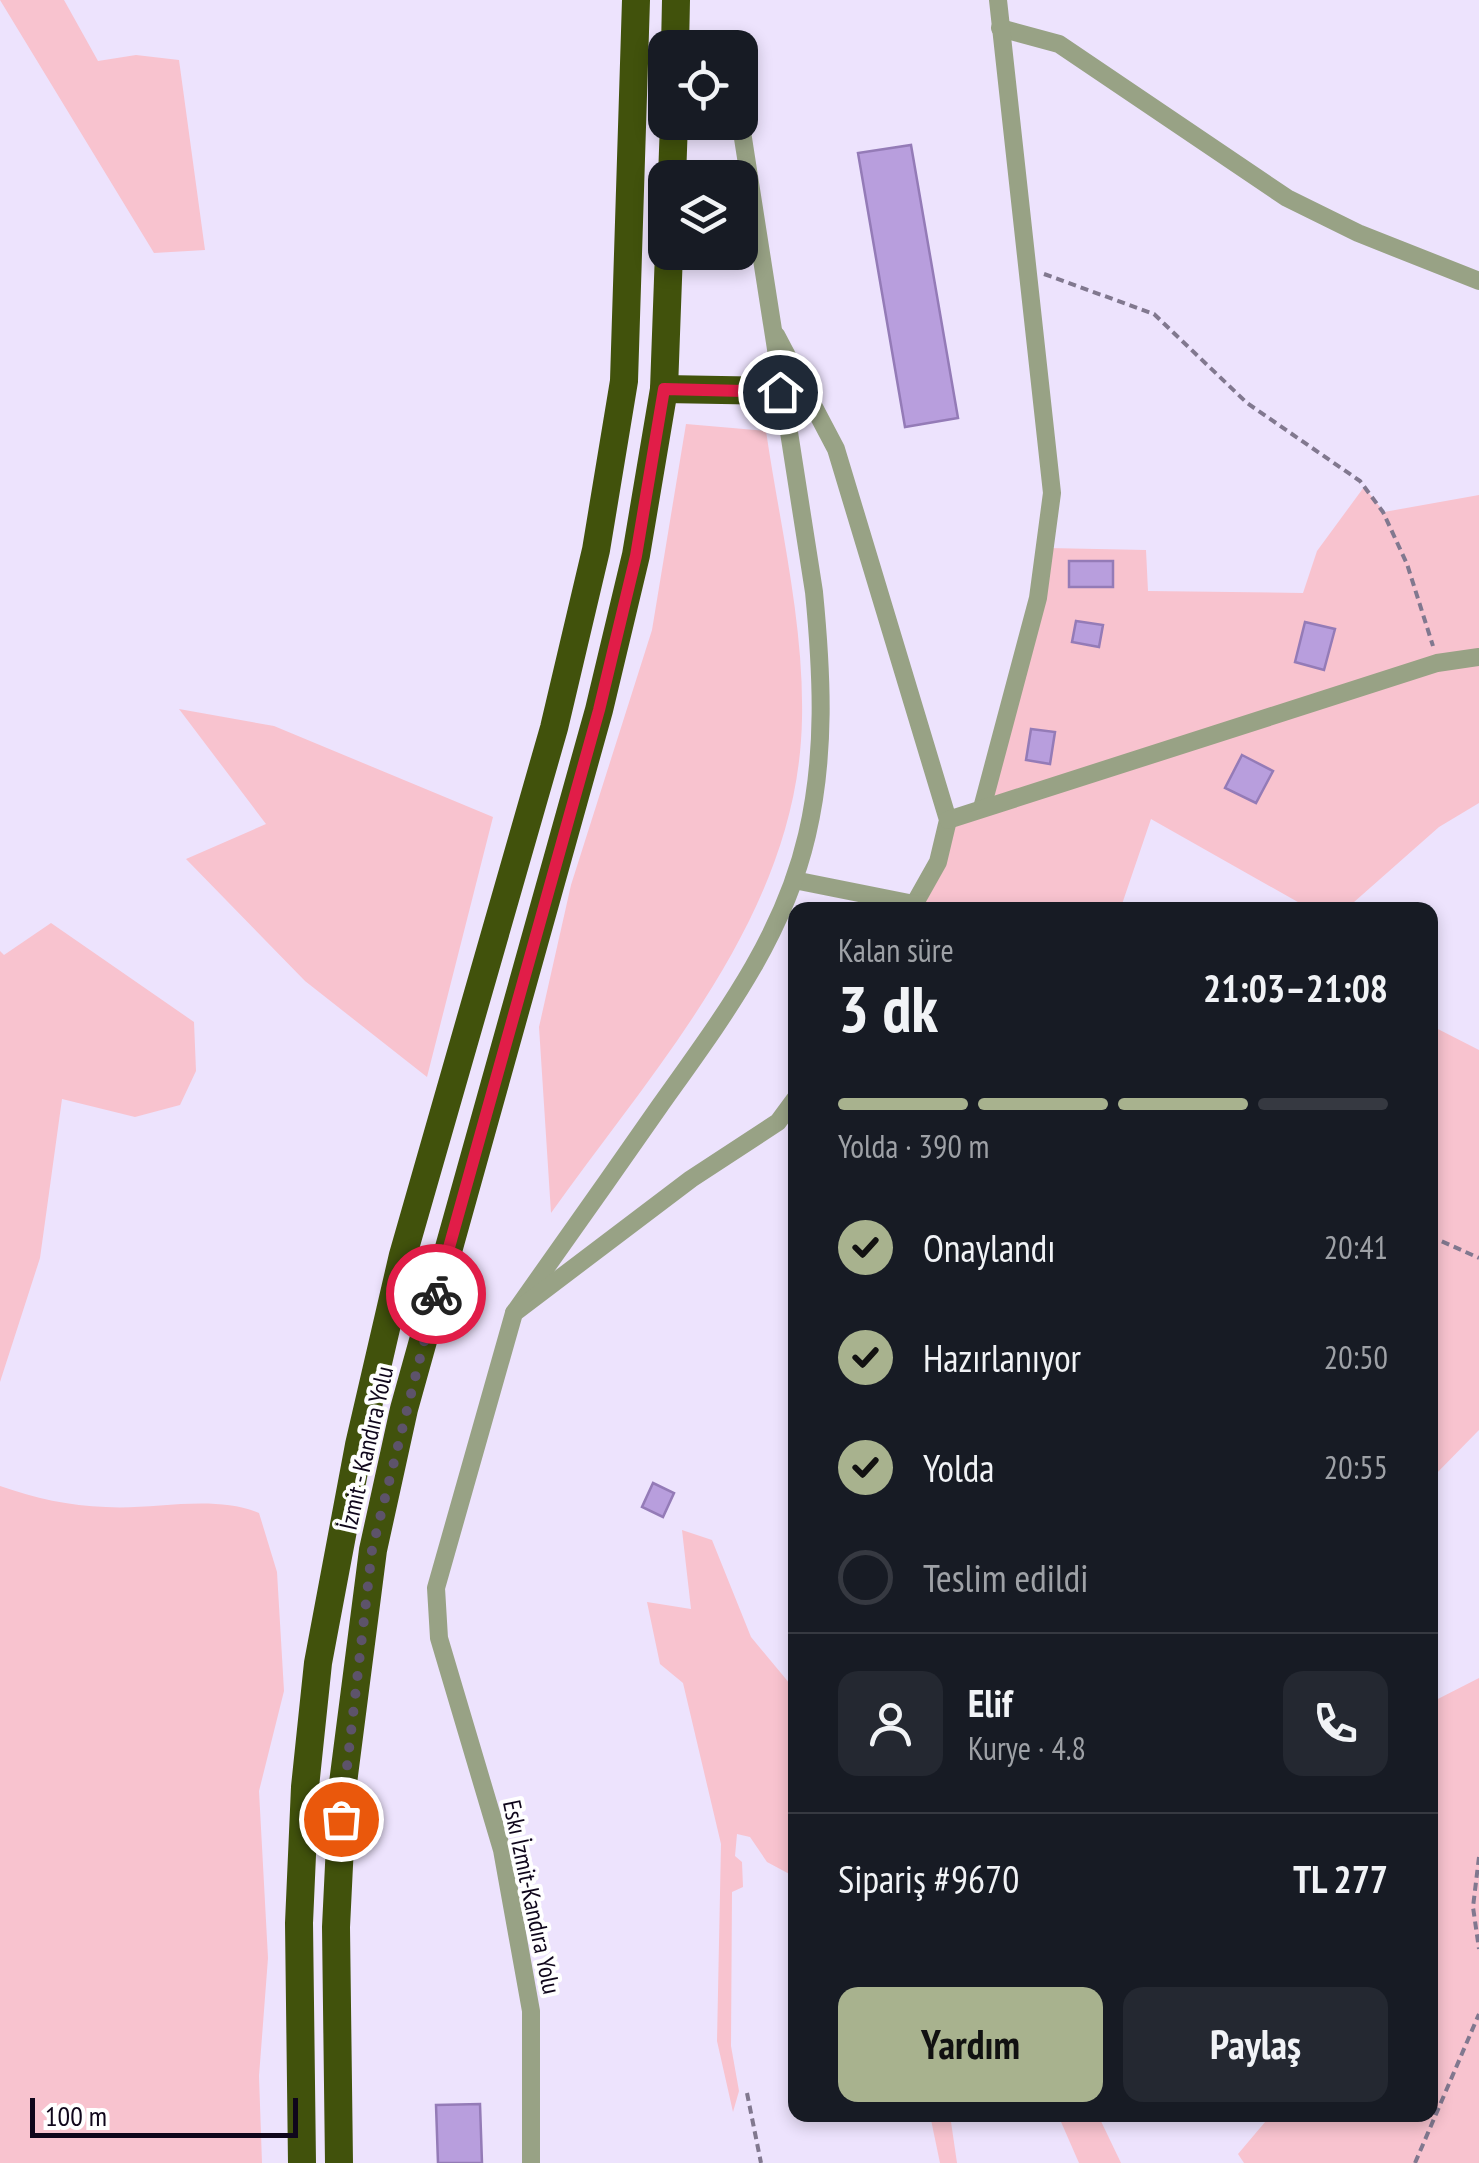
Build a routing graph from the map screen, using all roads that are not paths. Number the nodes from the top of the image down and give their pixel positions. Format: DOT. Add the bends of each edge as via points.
graph roads {
  1 [pos="636,0"];
  2 [pos="676,0"];
  3 [pos="998,0"];
  4 [pos="1000,28"];
  5 [pos="675,30"];
  6 [pos="743,140"];
  7 [pos="668,270"];
  8 [pos="1479,281"];
  9 [pos="768,320"];
  10 [pos="664,389"];
  11 [pos="780,392"];
  12 [pos="1479,658"];
  13 [pos="982,808"];
  14 [pos="948,820"];
  15 [pos="794,880"];
  16 [pos="891,902"];
  17 [pos="916,902"];
  18 [pos="788,1108"];
  19 [pos="514,1312"];
  20 [pos="302,2163"];
  21 [pos="338,2163"];
  22 [pos="531,2163"];
  1 -- 20 [label="highway" via="624,380 596,550 554,728 403,1255 334,1562 305,1787"];
  2 -- 5 [label="highway"];
  3 -- 4 [label="street"];
  4 -- 8 [label="street" via="1076,54 1288,198"];
  4 -- 13 [label="street" via="1052,494 1048,548"];
  6 -- 9 [label="street"];
  7 -- 10 [label="highway, İzmit - Kandıra Yolu"];
  9 -- 11 [label="street"];
  9 -- 14 [label="street" via="836,449"];
  10 -- 11 [label="highway"];
  10 -- 21 [label="highway, İzmit - Kandıra Yolu" via="636,556 599,710 404,1409 372,1550 343,1783 336,1927"];
  11 -- 15 [label="street" via="821,662 818,780"];
  12 -- 13 [label="street" via="1436,663"];
  13 -- 14 [label="street"];
  14 -- 17 [label="street" via="938,862"];
  15 -- 16 [label="street"];
  15 -- 19 [label="street" via="769,943 736,999"];
  18 -- 19 [label="street"];
  19 -- 22 [label="street, Eskı İzmit-Kandıra Yolu" via="436,1588 438,1638 502,1850 530,2012"];
}
